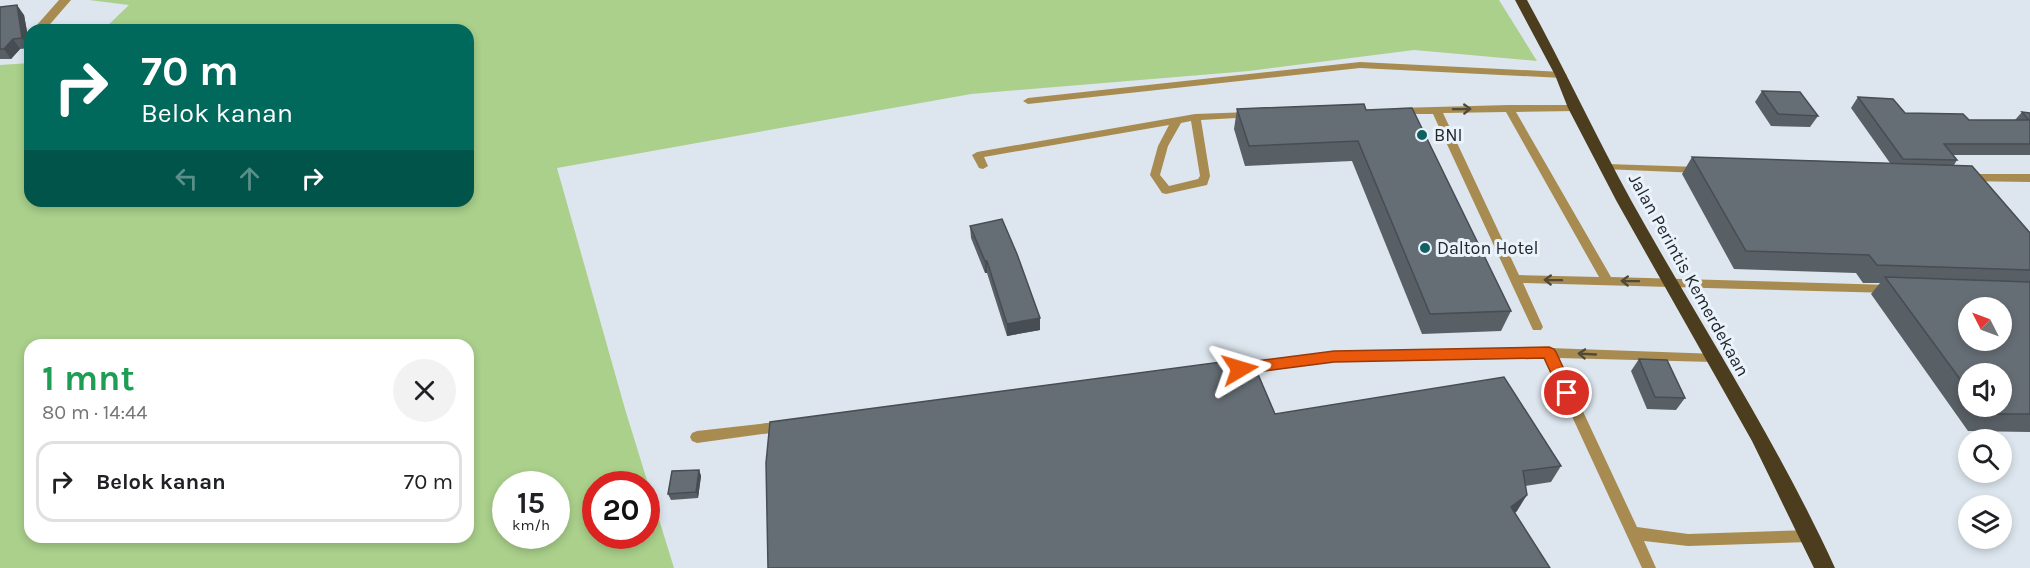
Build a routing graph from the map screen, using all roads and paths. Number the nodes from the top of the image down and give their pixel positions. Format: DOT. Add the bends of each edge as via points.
graph roads {
  1 [pos="65,0"];
  2 [pos="1521,0"];
  3 [pos="44,24"];
  4 [pos="1562,75"];
  5 [pos="1028,101"];
  6 [pos="1509,108"];
  7 [pos="1575,108"];
  8 [pos="1436,109"];
  9 [pos="1390,111"];
  10 [pos="1264,115"];
  11 [pos="1195,117"];
  12 [pos="1177,120"];
  13 [pos="983,166"];
  14 [pos="1607,167"];
  15 [pos="1714,171"];
  16 [pos="2030,178"];
  17 [pos="1962,181"];
  18 [pos="1515,279"];
  19 [pos="1607,280"];
  20 [pos="1669,282"];
  21 [pos="1901,289"];
  22 [pos="1537,327"];
  23 [pos="1549,352"];
  24 [pos="1713,357"];
  25 [pos="1228,370"];
  26 [pos="803,424"];
  27 [pos="697,437"];
  28 [pos="1632,533"];
  29 [pos="1809,536"];
  30 [pos="1649,568"];
  31 [pos="1826,568"];
  1 -- 3 [label="street"];
  2 -- 4 [label="highway, Jalan Perintis Kemerdekaan"];
  4 -- 5 [label="lane" via="1360,65"];
  4 -- 7 [label="highway, Jalan Perintis Kemerdekaan"];
  6 -- 7 [label="lane"];
  8 -- 6 [label="lane, one-way"];
  6 -- 19 [label="lane"];
  7 -- 14 [label="highway, Jalan Perintis Kemerdekaan"];
  8 -- 9 [label="lane"];
  8 -- 18 [label="lane"];
  10 -- 11 [label="lane"];
  11 -- 12 [label="lane"];
  11 -- 12 [label="lane" via="1203,182 1166,190 1155,175 1163,146"];
  12 -- 13 [label="lane" via="977,155"];
  14 -- 15 [label="lane"];
  14 -- 20 [label="highway, Jalan Perintis Kemerdekaan"];
  16 -- 17 [label="lane"];
  19 -- 18 [label="lane, one-way"];
  18 -- 22 [label="lane"];
  20 -- 19 [label="lane, one-way"];
  20 -- 21 [label="lane"];
  20 -- 24 [label="highway, Jalan Perintis Kemerdekaan"];
  24 -- 23 [label="lane, one-way"];
  23 -- 25 [label="lane" via="1334,357"];
  23 -- 28 [label="lane"];
  24 -- 29 [label="highway, Jalan Perintis Kemerdekaan"];
  26 -- 27 [label="lane"];
  28 -- 29 [label="lane" via="1688,540"];
  28 -- 30 [label="lane"];
  29 -- 31 [label="highway, Jalan Perintis Kemerdekaan"];
}
